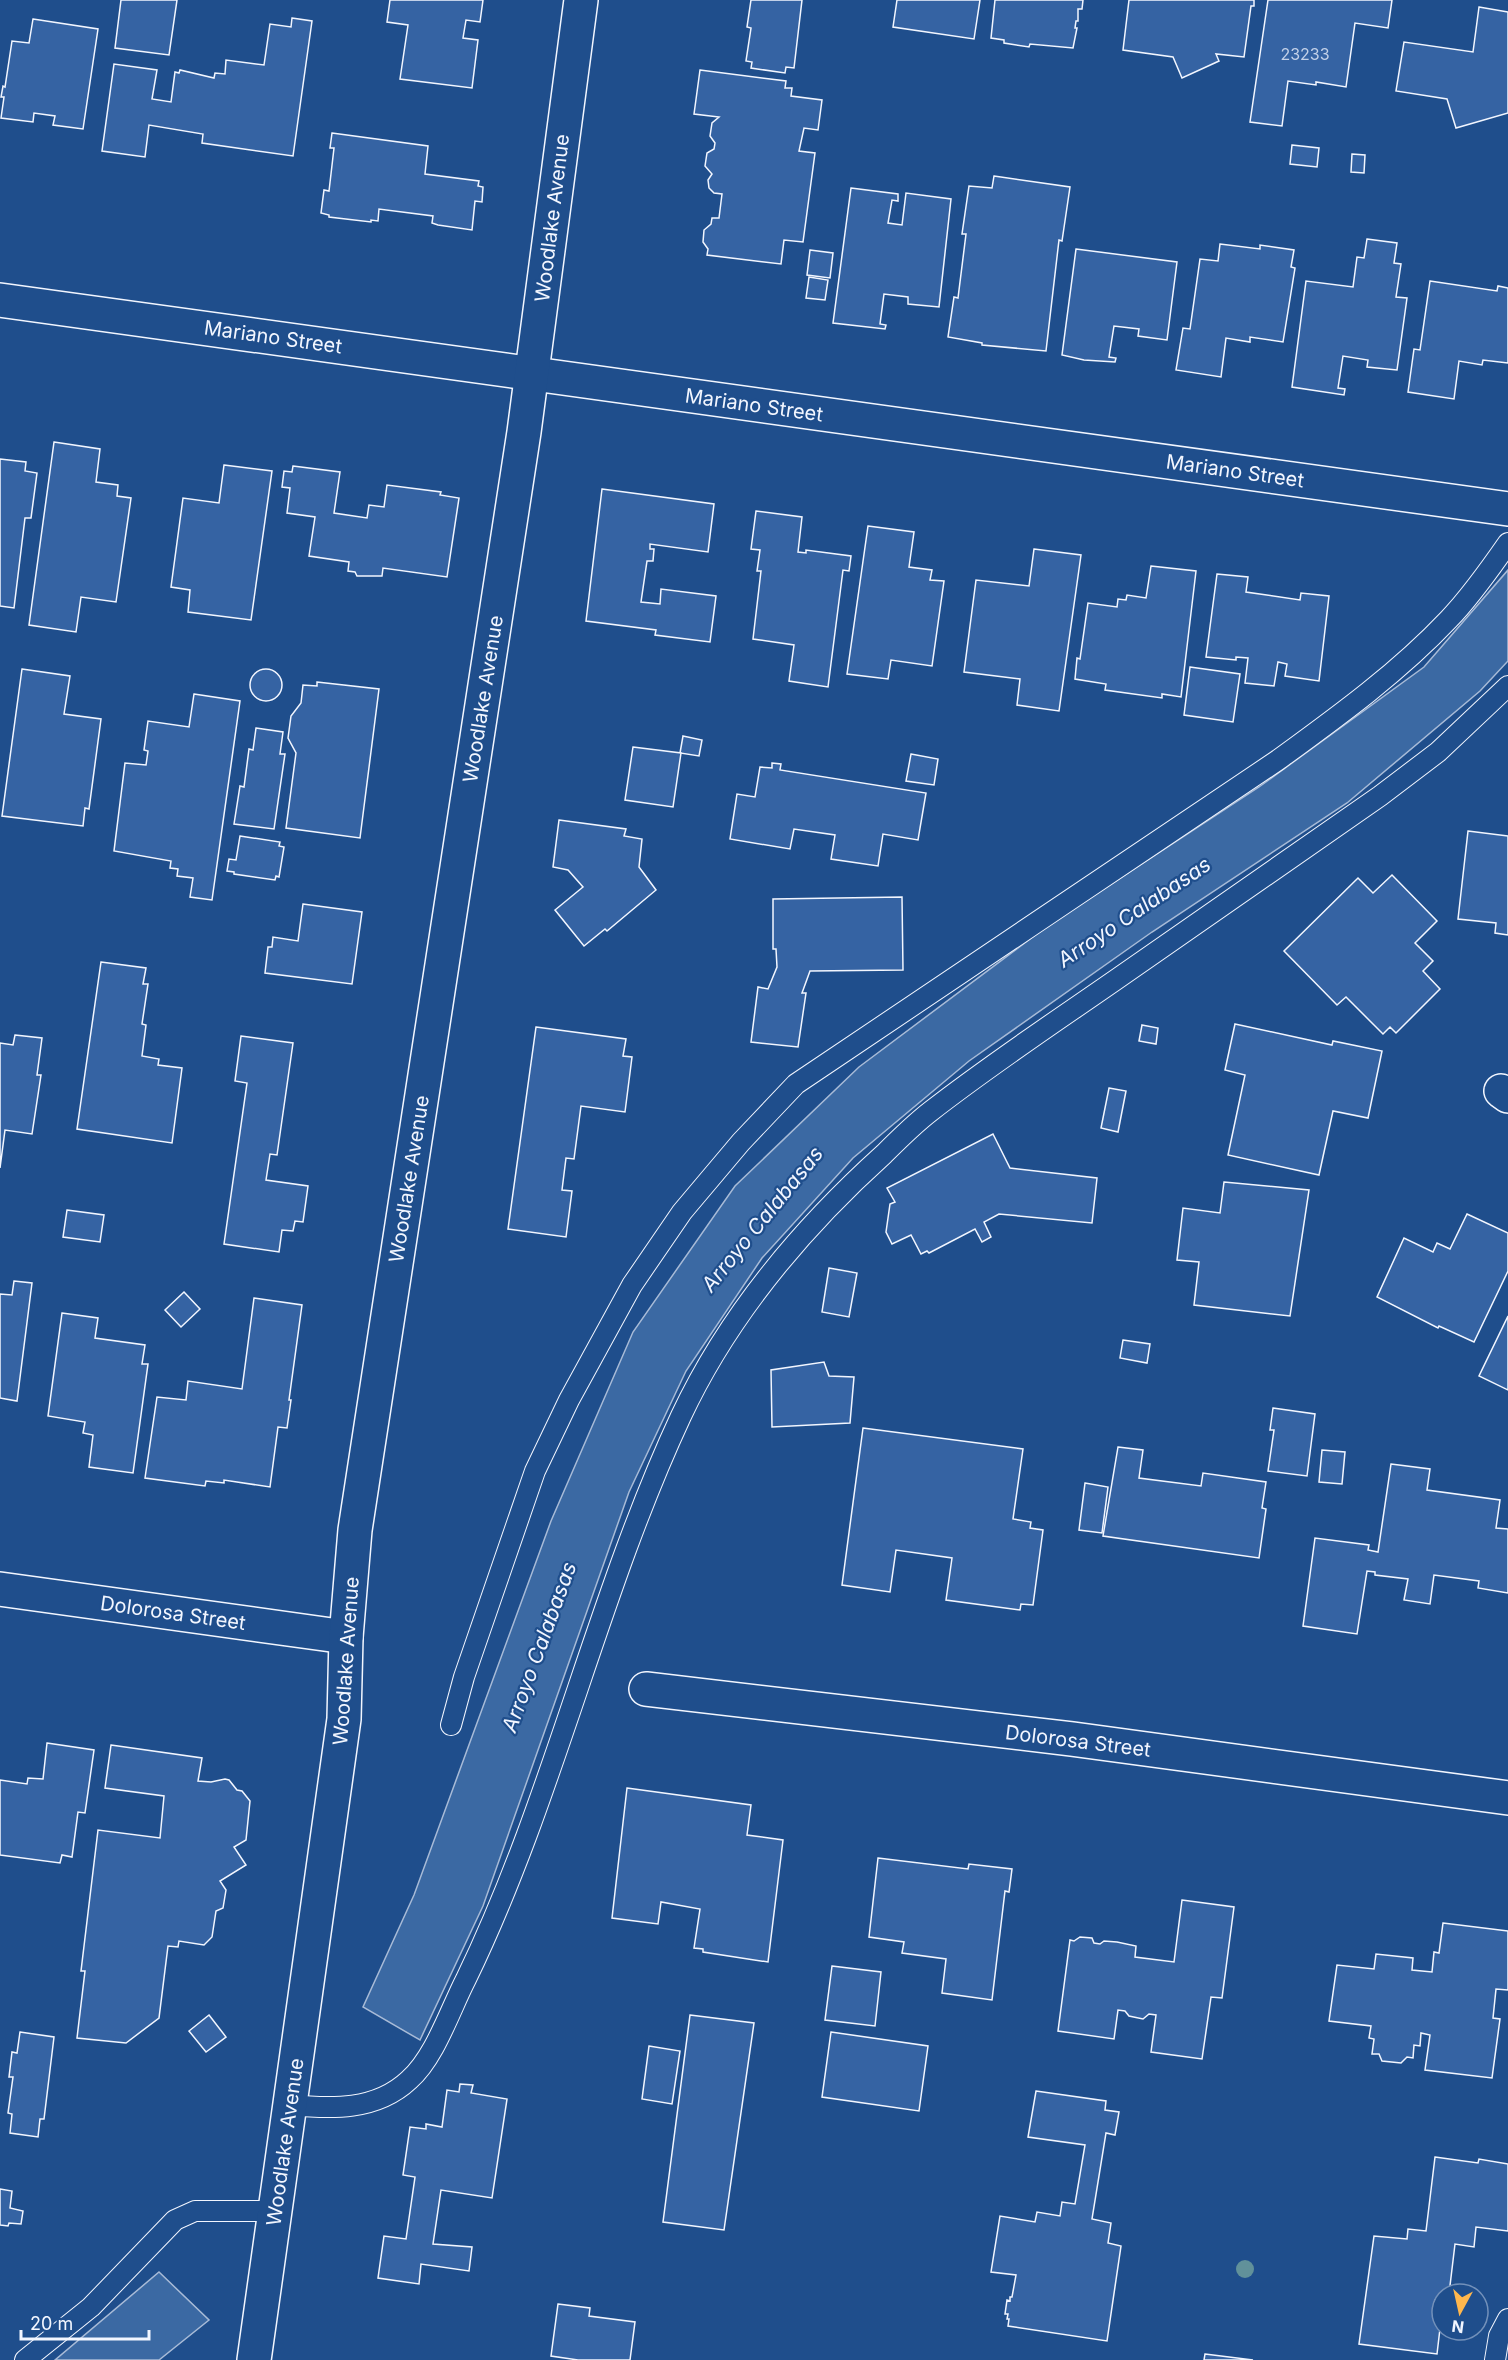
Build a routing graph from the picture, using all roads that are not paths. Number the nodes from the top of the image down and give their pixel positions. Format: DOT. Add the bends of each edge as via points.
graph roads {
  1 [pos="581,0"];
  2 [pos="0,300"];
  3 [pos="532,374"];
  4 [pos="1508,509"];
  5 [pos="1508,543"];
  6 [pos="1508,686"];
  7 [pos="0,1589"];
  8 [pos="346,1637"];
  9 [pos="646,1689"];
  10 [pos="451,1725"];
  11 [pos="1508,1798"];
  12 [pos="290,2105"];
  13 [pos="275,2211"];
  14 [pos="1508,2319"];
  15 [pos="25,2360"];
  16 [pos="254,2360"];
  17 [pos="1495,2360"];
  1 -- 3 [label="street, Woodlake Avenue"];
  2 -- 3 [label="street, Mariano Street"];
  3 -- 4 [label="street, Mariano Street"];
  3 -- 8 [label="street, Woodlake Avenue" via="355,1530"];
  5 -- 10 [label="lane" via="1449,619 1347,710 796,1084 741,1142 682,1212 632,1285 569,1400 535,1471"];
  6 -- 12 [label="lane" via="1438,752 1380,796 927,1114 849,1185 776,1268 722,1341 684,1410 644,1499 511,1878 430,2052 412,2078 390,2095 330,2109"];
  7 -- 8 [label="street, Dolorosa Street"];
  8 -- 12 [label="street, Woodlake Avenue" via="344,1719"];
  9 -- 11 [label="street, Dolorosa Street" via="1051,1737"];
  12 -- 13 [label="street, Woodlake Avenue"];
  13 -- 15 [label="lane" via="195,2211 175,2220 91,2307"];
  13 -- 16 [label="street, Woodlake Avenue"];
  14 -- 17 [label="lane" via="1499,2336"];
}
